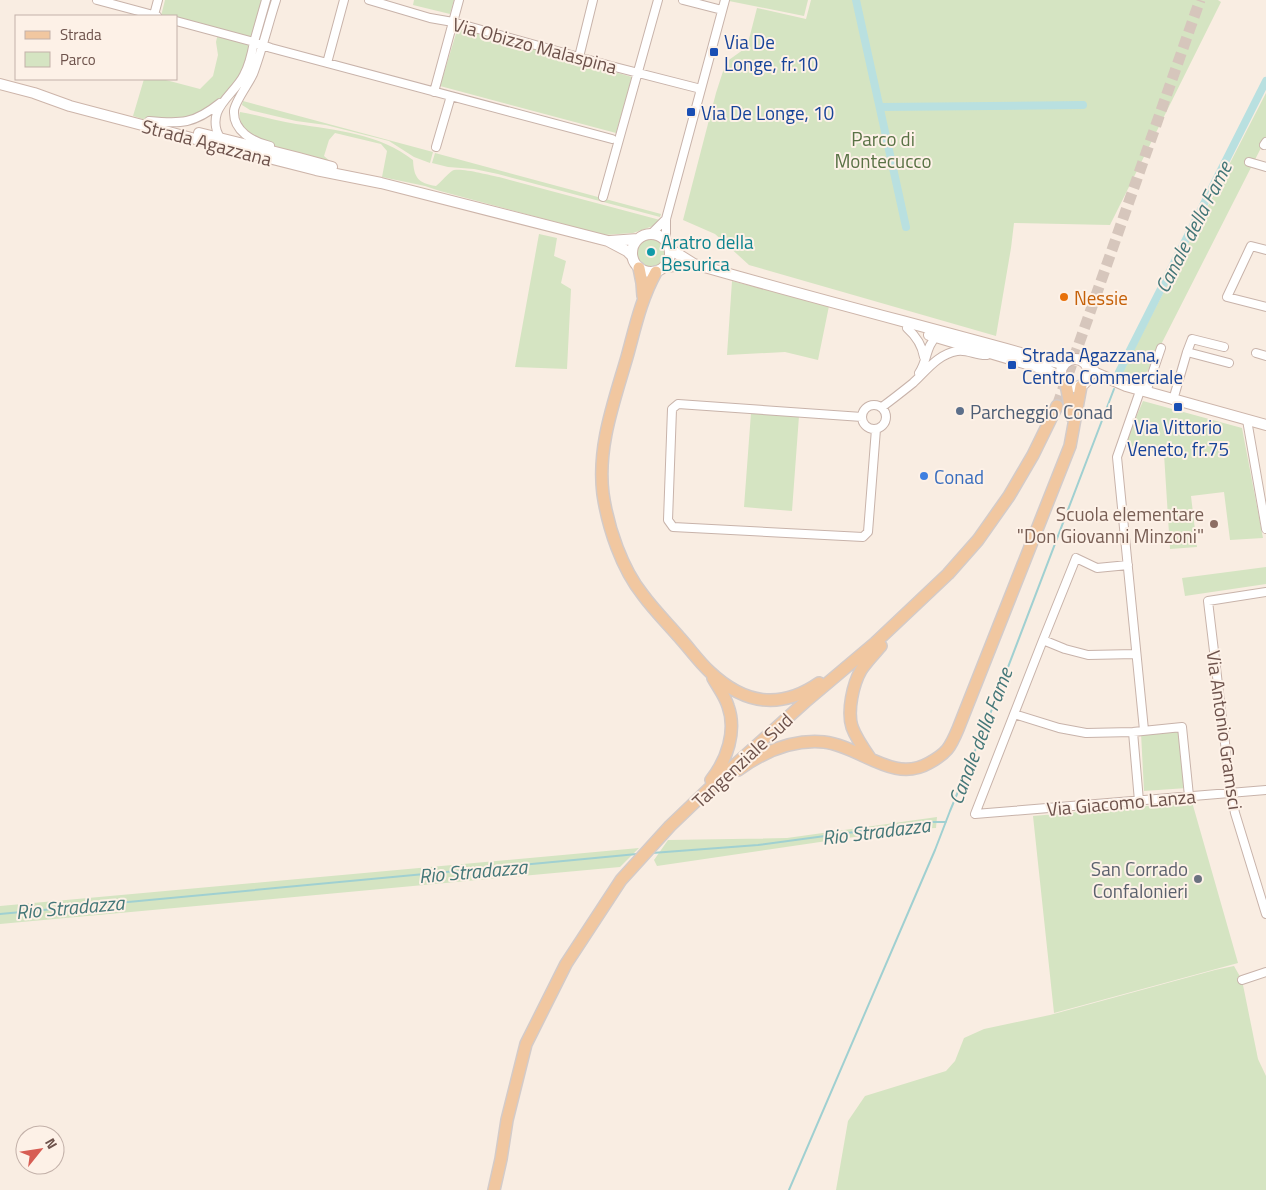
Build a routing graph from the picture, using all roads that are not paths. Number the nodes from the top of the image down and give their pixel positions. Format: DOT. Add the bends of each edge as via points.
graph roads {
  1 [pos="97,0"];
  2 [pos="158,0"];
  3 [pos="266,0"];
  4 [pos="276,0"];
  5 [pos="344,0"];
  6 [pos="369,0"];
  7 [pos="459,0"];
  8 [pos="593,0"];
  9 [pos="658,0"];
  10 [pos="683,0"];
  11 [pos="724,0"];
  12 [pos="722,10"];
  13 [pos="151,15"];
  14 [pos="155,15"];
  15 [pos="453,22"];
  16 [pos="178,23"];
  17 [pos="254,42"];
  18 [pos="262,46"];
  19 [pos="579,57"];
  20 [pos="327,63"];
  21 [pos="638,72"];
  22 [pos="0,84"];
  23 [pos="701,88"];
  24 [pos="434,92"];
  25 [pos="34,93"];
  26 [pos="451,96"];
  27 [pos="228,97"];
  28 [pos="149,120"];
  29 [pos="220,138"];
  30 [pos="612,139"];
  31 [pos="436,147"];
  32 [pos="299,158"];
  33 [pos="278,161"];
  34 [pos="1249,162"];
  35 [pos="1266,167"];
  36 [pos="381,183"];
  37 [pos="603,197"];
  38 [pos="666,219"];
  39 [pos="651,234"];
  40 [pos="638,238"];
  41 [pos="608,241"];
  42 [pos="668,245"];
  43 [pos="1266,250"];
  44 [pos="632,256"];
  45 [pos="694,264"];
  46 [pos="639,268"];
  47 [pos="661,269"];
  48 [pos="643,298"];
  49 [pos="1266,307"];
  50 [pos="862,311"];
  51 [pos="907,328"];
  52 [pos="936,337"];
  53 [pos="1224,347"];
  54 [pos="1004,348"];
  55 [pos="1161,348"];
  56 [pos="1187,352"];
  57 [pos="1256,353"];
  58 [pos="992,354"];
  59 [pos="1266,356"];
  60 [pos="924,362"];
  61 [pos="1068,362"];
  62 [pos="1229,363"];
  63 [pos="1086,365"];
  64 [pos="1105,380"];
  65 [pos="912,383"];
  66 [pos="1065,383"];
  67 [pos="1082,386"];
  68 [pos="1143,391"];
  69 [pos="1173,400"];
  70 [pos="1057,406"];
  71 [pos="882,407"];
  72 [pos="862,417"];
  73 [pos="1247,420"];
  74 [pos="1266,425"];
  75 [pos="1074,426"];
  76 [pos="876,429"];
  77 [pos="1266,529"];
  78 [pos="1128,565"];
  79 [pos="930,592"];
  80 [pos="1266,592"];
  81 [pos="1043,640"];
  82 [pos="870,647"];
  83 [pos="1136,654"];
  84 [pos="710,672"];
  85 [pos="1014,714"];
  86 [pos="1144,730"];
  87 [pos="1133,732"];
  88 [pos="870,758"];
  89 [pos="1266,790"];
  90 [pos="706,792"];
  91 [pos="1231,793"];
  92 [pos="1189,796"];
  93 [pos="1139,801"];
  94 [pos="683,814"];
  95 [pos="1266,914"];
  96 [pos="1266,972"];
  97 [pos="1242,980"];
  98 [pos="502,1159"];
  99 [pos="494,1190"];
  100 [pos="500,1190"];
  1 -- 13 [label="street"];
  2 -- 14 [label="street"];
  3 -- 17 [label="street"];
  4 -- 18 [label="street"];
  5 -- 20 [label="street"];
  6 -- 15 [label="street, Via Obizzo Malaspina"];
  7 -- 15 [label="street"];
  8 -- 19 [label="street"];
  9 -- 21 [label="street"];
  10 -- 12 [label="street"];
  11 -- 12 [label="street"];
  12 -- 23 [label="street"];
  15 -- 19 [label="street, Via Obizzo Malaspina"];
  15 -- 24 [label="street"];
  16 -- 17 [label="street"];
  17 -- 18 [label="street"];
  17 -- 27 [label="street" via="251,60 238,86"];
  18 -- 20 [label="street"];
  18 -- 32 [label="street, Strada Agazzana" via="252,77 234,111 236,124 252,140"];
  19 -- 21 [label="street, Via Obizzo Malaspina"];
  20 -- 24 [label="street"];
  21 -- 23 [label="street, Via Obizzo Malaspina"];
  21 -- 37 [label="street"];
  22 -- 25 [label="main road, Strada Agazzana"];
  23 -- 38 [label="street"];
  24 -- 26 [label="street"];
  25 -- 28 [label="main road, Strada Agazzana"];
  25 -- 33 [label="main road, Strada Agazzana"];
  26 -- 30 [label="street"];
  26 -- 31 [label="street"];
  27 -- 28 [label="street" via="199,117 185,122"];
  27 -- 29 [label="street" via="216,116"];
  28 -- 29 [label="main road, Strada Agazzana"];
  29 -- 32 [label="main road, Strada Agazzana"];
  29 -- 33 [label="street" via="226,144 272,155"];
  32 -- 36 [label="main road, Strada Agazzana"];
  33 -- 36 [label="main road, Strada Agazzana"];
  34 -- 35 [label="street"];
  36 -- 41 [label="main road, Strada Agazzana"];
  38 -- 39 [label="street"];
  38 -- 42 [label="street"];
  39 -- 40 [label="main road"];
  39 -- 42 [label="main road" via="662,237"];
  40 -- 41 [label="main road"];
  40 -- 44 [label="main road"];
  41 -- 44 [label="main road, Strada Agazzana"];
  42 -- 45 [label="main road"];
  42 -- 47 [label="main road" via="669,261"];
  43 -- 49 [label="street" via="1251,246 1227,297"];
  44 -- 46 [label="main road"];
  45 -- 47 [label="main road"];
  45 -- 50 [label="main road"];
  46 -- 47 [label="main road" via="650,272"];
  46 -- 48 [label="main road"];
  47 -- 48 [label="main road"];
  48 -- 84 [label="main road" via="605,434 603,495 616,548 625,568 642,594"];
  50 -- 51 [label="main road"];
  50 -- 54 [label="main road"];
  51 -- 52 [label="main road"];
  51 -- 60 [label="street" via="918,341"];
  52 -- 54 [label="street" via="941,335"];
  52 -- 58 [label="main road"];
  52 -- 60 [label="street"];
  53 -- 56 [label="street" via="1192,339"];
  54 -- 61 [label="main road" via="1050,361"];
  55 -- 68 [label="street"];
  56 -- 62 [label="street"];
  56 -- 69 [label="street"];
  57 -- 59 [label="street"];
  58 -- 65 [label="street" via="981,356 961,350 949,353 931,364"];
  58 -- 66 [label="main road" via="1047,370"];
  60 -- 65 [label="street"];
  61 -- 63 [label="main road" via="1080,360"];
  61 -- 66 [label="main road" via="1062,369"];
  63 -- 64 [label="main road"];
  63 -- 67 [label="main road" via="1089,374"];
  64 -- 67 [label="main road"];
  64 -- 68 [label="main road"];
  65 -- 71 [label="street"];
  66 -- 67 [label="main road" via="1074,388"];
  66 -- 75 [label="main road"];
  67 -- 75 [label="main road"];
  68 -- 69 [label="main road"];
  68 -- 78 [label="street" via="1117,458"];
  69 -- 73 [label="main road"];
  70 -- 79 [label="main road, Tangenziale Sud" via="1009,496 978,540"];
  71 -- 72 [label="street" via="871,405 864,409"];
  71 -- 76 [label="street" via="886,420"];
  72 -- 76 [label="street" via="864,425"];
  72 -- 76 [label="street" via="678,404 672,409 668,520 673,527 863,537 868,532"];
  73 -- 74 [label="main road"];
  73 -- 77 [label="street"];
  75 -- 88 [label="main road" via="1063,466 946,752 923,767 909,770 883,765"];
  78 -- 81 [label="street" via="1097,568 1076,558"];
  78 -- 83 [label="street"];
  79 -- 82 [label="main road, Tangenziale Sud"];
  79 -- 88 [label="main road" via="900,629 870,658 853,691 852,725"];
  80 -- 91 [label="street, Via Antonio Gramsci" via="1208,601"];
  81 -- 83 [label="street" via="1088,655"];
  81 -- 85 [label="street"];
  82 -- 84 [label="main road" via="814,687 798,696 776,700 742,694"];
  82 -- 90 [label="main road, Tangenziale Sud"];
  83 -- 86 [label="street"];
  84 -- 94 [label="main road" via="728,705 730,743 714,777"];
  85 -- 87 [label="street" via="1086,733"];
  85 -- 93 [label="street, Via Giacomo Lanza" via="975,814"];
  86 -- 87 [label="street"];
  86 -- 92 [label="street" via="1182,728"];
  87 -- 93 [label="street"];
  88 -- 90 [label="main road" via="825,742 791,744 746,764"];
  89 -- 91 [label="street, Via Giacomo Lanza"];
  90 -- 94 [label="main road, Tangenziale Sud"];
  91 -- 92 [label="street, Via Giacomo Lanza"];
  91 -- 95 [label="street, Via Antonio Gramsci"];
  92 -- 93 [label="street, Via Giacomo Lanza"];
  94 -- 98 [label="main road, Tangenziale Sud" via="621,880 566,964 526,1044 507,1120"];
  96 -- 97 [label="street"];
  98 -- 99 [label="main road, Tangenziale Sud"];
  98 -- 100 [label="main road, Tangenziale Sud"];
}
